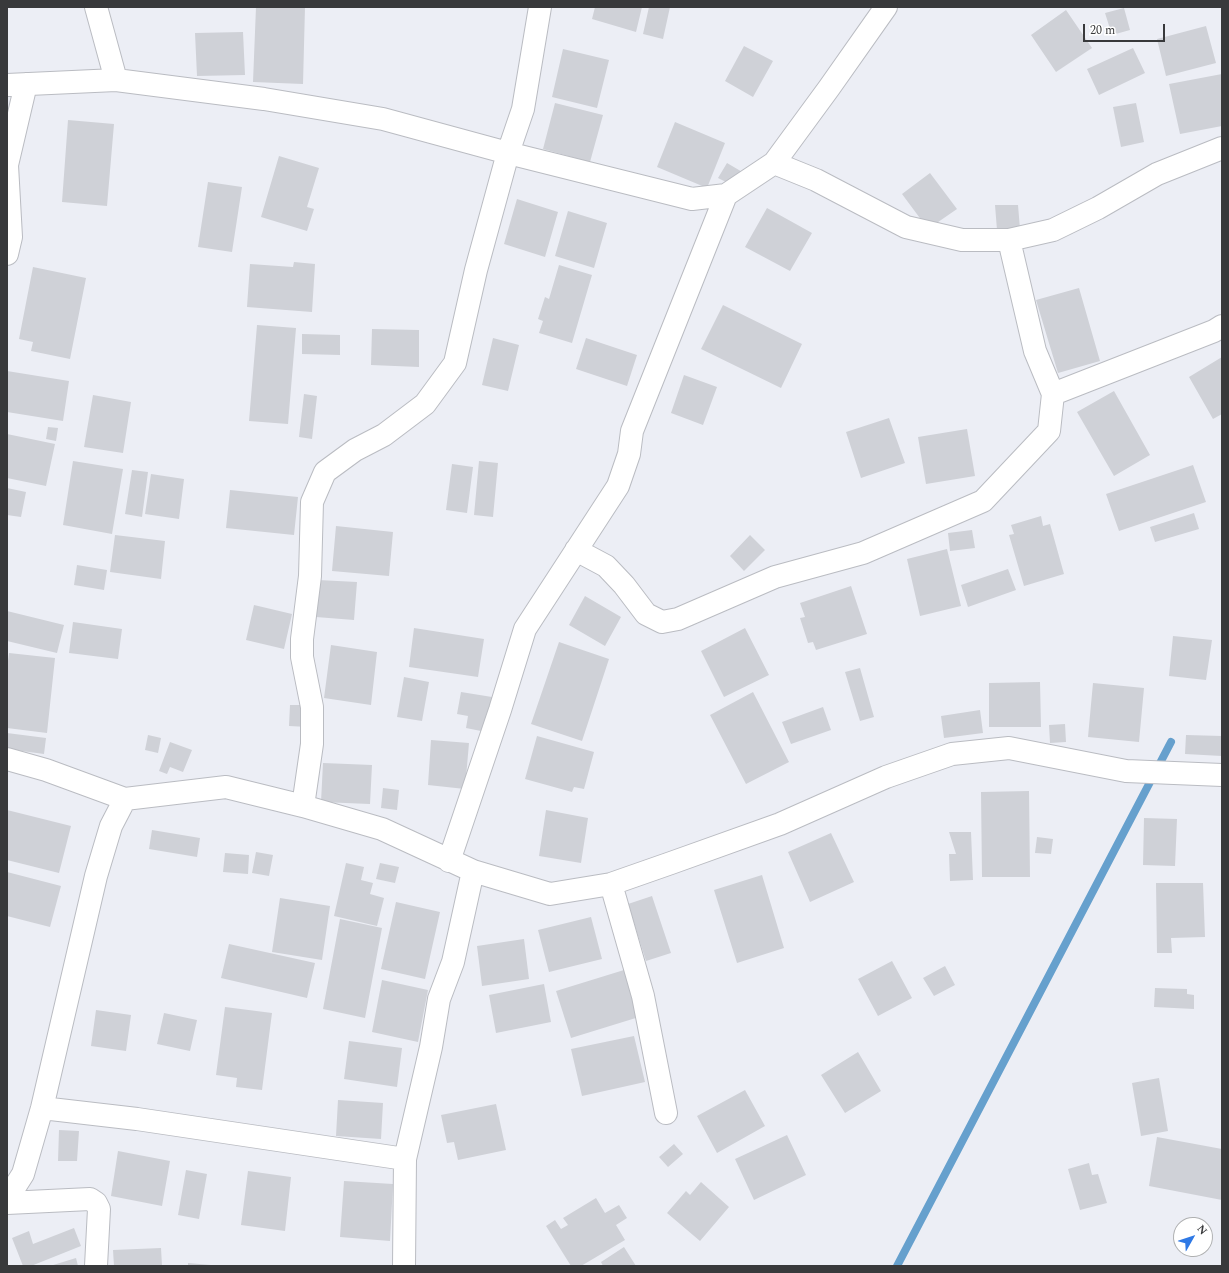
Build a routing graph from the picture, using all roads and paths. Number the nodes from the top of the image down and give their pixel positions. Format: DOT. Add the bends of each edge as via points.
graph roads {
  1 [pos="96,7"];
  2 [pos="540,7"];
  3 [pos="886,7"];
  4 [pos="116,80"];
  5 [pos="16,85"];
  6 [pos="1222,148"];
  7 [pos="508,153"];
  8 [pos="774,163"];
  9 [pos="726,195"];
  10 [pos="1008,240"];
  11 [pos="7,254"];
  12 [pos="1222,326"];
  13 [pos="1053,394"];
  14 [pos="576,550"];
  15 [pos="7,759"];
  16 [pos="1222,775"];
  17 [pos="125,798"];
  18 [pos="303,806"];
  19 [pos="448,861"];
  20 [pos="473,871"];
  21 [pos="611,884"];
  22 [pos="42,1108"];
  23 [pos="666,1113"];
  24 [pos="405,1159"];
  25 [pos="7,1199"];
  26 [pos="7,1203"];
  27 [pos="96,1266"];
  28 [pos="404,1266"];
  1 -- 4 [label="street"];
  2 -- 7 [label="street" via="523,109"];
  3 -- 8 [label="street"];
  4 -- 5 [label="street"];
  4 -- 7 [label="street" via="264,99 383,119"];
  5 -- 11 [label="street" via="7,165 11,237"];
  6 -- 10 [label="street" via="1157,174 1053,230"];
  7 -- 9 [label="street" via="692,199"];
  7 -- 18 [label="street" via="476,270 455,363 425,404 384,435 355,450 326,472 312,502 310,576 302,639 302,657 312,707 312,744"];
  8 -- 9 [label="street"];
  8 -- 10 [label="street" via="816,180 906,227 962,240"];
  9 -- 14 [label="street" via="632,431 629,454 618,486"];
  10 -- 13 [label="street" via="1035,351"];
  12 -- 13 [label="street"];
  13 -- 14 [label="street" via="1049,431 983,501 863,553 775,577 678,618 662,622 646,614 606,566"];
  14 -- 19 [label="street" via="525,629"];
  15 -- 17 [label="street"];
  16 -- 21 [label="street" via="1126,771 1009,748 952,754 886,777 780,824"];
  17 -- 18 [label="street" via="226,787"];
  17 -- 22 [label="street" via="111,826 96,876"];
  18 -- 19 [label="street" via="382,829"];
  19 -- 20 [label="street"];
  20 -- 21 [label="street" via="550,894"];
  20 -- 24 [label="street" via="453,962 439,999 431,1047"];
  21 -- 23 [label="street" via="643,996"];
  22 -- 24 [label="street" via="137,1119"];
  22 -- 25 [label="street" via="23,1174"];
  24 -- 28 [label="street"];
  26 -- 27 [label="street" via="90,1199 96,1203 99,1209"];
}
